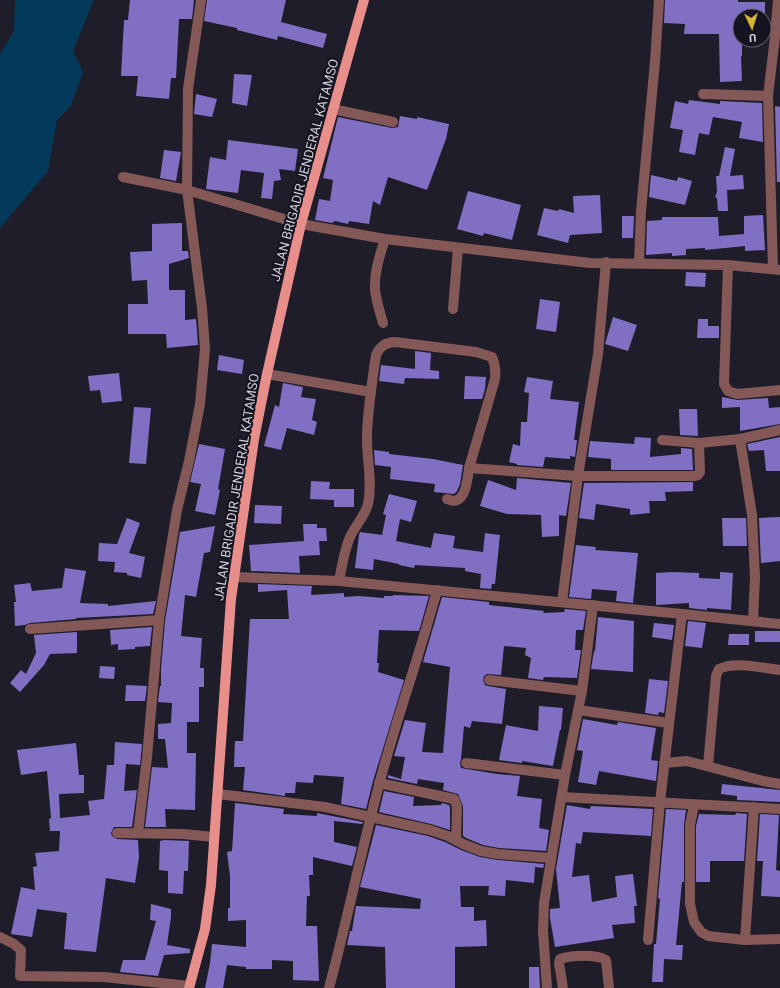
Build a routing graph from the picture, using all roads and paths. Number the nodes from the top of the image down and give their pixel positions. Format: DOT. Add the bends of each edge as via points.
graph roads {
  1 [pos="201,0"];
  2 [pos="364,0"];
  3 [pos="659,0"];
  4 [pos="778,0"];
  5 [pos="704,94"];
  6 [pos="768,96"];
  7 [pos="333,109"];
  8 [pos="394,122"];
  9 [pos="124,177"];
  10 [pos="187,190"];
  11 [pos="300,224"];
  12 [pos="385,239"];
  13 [pos="458,248"];
  14 [pos="606,262"];
  15 [pos="639,263"];
  16 [pos="728,265"];
  17 [pos="777,270"];
  18 [pos="453,309"];
  19 [pos="383,323"];
  20 [pos="266,374"];
  21 [pos="780,390"];
  22 [pos="371,392"];
  23 [pos="780,430"];
  24 [pos="740,439"];
  25 [pos="662,440"];
  26 [pos="699,443"];
  27 [pos="469,468"];
  28 [pos="578,476"];
  29 [pos="447,499"];
  30 [pos="234,577"];
  31 [pos="339,581"];
  32 [pos="437,590"];
  33 [pos="562,602"];
  34 [pos="593,605"];
  35 [pos="682,614"];
  36 [pos="159,620"];
  37 [pos="753,621"];
  38 [pos="780,624"];
  39 [pos="30,628"];
  40 [pos="780,670"];
  41 [pos="489,680"];
  42 [pos="582,691"];
  43 [pos="578,710"];
  44 [pos="669,723"];
  45 [pos="466,763"];
  46 [pos="664,763"];
  47 [pos="708,766"];
  48 [pos="565,775"];
  49 [pos="379,783"];
  50 [pos="780,784"];
  51 [pos="218,794"];
  52 [pos="562,797"];
  53 [pos="660,802"];
  54 [pos="694,805"];
  55 [pos="754,807"];
  56 [pos="780,809"];
  57 [pos="370,817"];
  58 [pos="117,833"];
  59 [pos="138,833"];
  60 [pos="214,837"];
  61 [pos="456,840"];
  62 [pos="551,858"];
  63 [pos="0,936"];
  64 [pos="780,939"];
  65 [pos="648,940"];
  66 [pos="745,940"];
  67 [pos="189,987"];
  68 [pos="329,988"];
  69 [pos="547,988"];
  70 [pos="563,988"];
  71 [pos="610,988"];
  1 -- 10 [label="street" via="188,89"];
  2 -- 7 [label="main road, JALAN BRIGADIR JENDERAL KATAMSO"];
  3 -- 15 [label="street"];
  4 -- 6 [label="street"];
  5 -- 6 [label="street"];
  6 -- 17 [label="street"];
  7 -- 8 [label="street"];
  7 -- 11 [label="main road, JALAN BRIGADIR JENDERAL KATAMSO"];
  9 -- 10 [label="street"];
  10 -- 11 [label="street"];
  10 -- 36 [label="street" via="205,349 200,404 174,525"];
  11 -- 12 [label="street"];
  11 -- 20 [label="main road, JALAN BRIGADIR JENDERAL KATAMSO"];
  12 -- 13 [label="street"];
  12 -- 19 [label="street" via="375,284"];
  13 -- 14 [label="street" via="590,263"];
  13 -- 18 [label="street"];
  14 -- 15 [label="street"];
  14 -- 28 [label="street" via="598,354"];
  15 -- 16 [label="street"];
  16 -- 17 [label="street"];
  16 -- 21 [label="street" via="724,384 728,391 737,394"];
  20 -- 22 [label="street"];
  20 -- 30 [label="main road, JALAN BRIGADIR JENDERAL KATAMSO"];
  22 -- 27 [label="street" via="376,355 387,342 476,352 492,357 496,379"];
  22 -- 31 [label="street" via="367,436 370,480 368,505 350,537"];
  23 -- 24 [label="street"];
  24 -- 26 [label="street"];
  24 -- 37 [label="street" via="752,515 755,577"];
  25 -- 26 [label="street"];
  26 -- 28 [label="street" via="698,475"];
  27 -- 28 [label="street"];
  27 -- 29 [label="street" via="466,487 460,498 454,501"];
  28 -- 33 [label="street"];
  30 -- 31 [label="street"];
  30 -- 51 [label="main road, JALAN BRIGADIR JENDERAL KATAMSO" via="222,709"];
  31 -- 32 [label="street"];
  32 -- 33 [label="street"];
  32 -- 49 [label="street"];
  33 -- 34 [label="street"];
  34 -- 35 [label="street"];
  34 -- 42 [label="street"];
  35 -- 37 [label="street"];
  35 -- 44 [label="street"];
  36 -- 39 [label="street"];
  36 -- 59 [label="street"];
  37 -- 38 [label="street"];
  40 -- 47 [label="street" via="736,666 719,669 716,676"];
  41 -- 42 [label="street"];
  42 -- 43 [label="street"];
  43 -- 44 [label="street"];
  43 -- 48 [label="street"];
  44 -- 46 [label="street"];
  45 -- 48 [label="street"];
  46 -- 47 [label="street" via="687,761"];
  46 -- 53 [label="street"];
  47 -- 50 [label="street"];
  48 -- 52 [label="street"];
  49 -- 57 [label="street"];
  49 -- 61 [label="street" via="454,799 457,806"];
  51 -- 57 [label="street" via="325,807"];
  51 -- 60 [label="main road, JALAN BRIGADIR JENDERAL KATAMSO"];
  52 -- 53 [label="street"];
  52 -- 62 [label="street"];
  53 -- 54 [label="street"];
  53 -- 65 [label="street"];
  54 -- 55 [label="street"];
  54 -- 66 [label="street" via="690,825 690,904 694,922 701,932 708,936"];
  55 -- 56 [label="street"];
  55 -- 66 [label="street"];
  57 -- 61 [label="street" via="430,830"];
  57 -- 68 [label="street"];
  58 -- 59 [label="street"];
  59 -- 60 [label="street"];
  60 -- 67 [label="main road, JALAN BRIGADIR JENDERAL KATAMSO" via="205,929"];
  61 -- 62 [label="street" via="481,851"];
  62 -- 69 [label="street" via="543,917"];
  63 -- 67 [label="street" via="21,950 20,976 104,977"];
  64 -- 66 [label="street"];
  70 -- 71 [label="street" via="560,959 597,956 606,960"];
}
